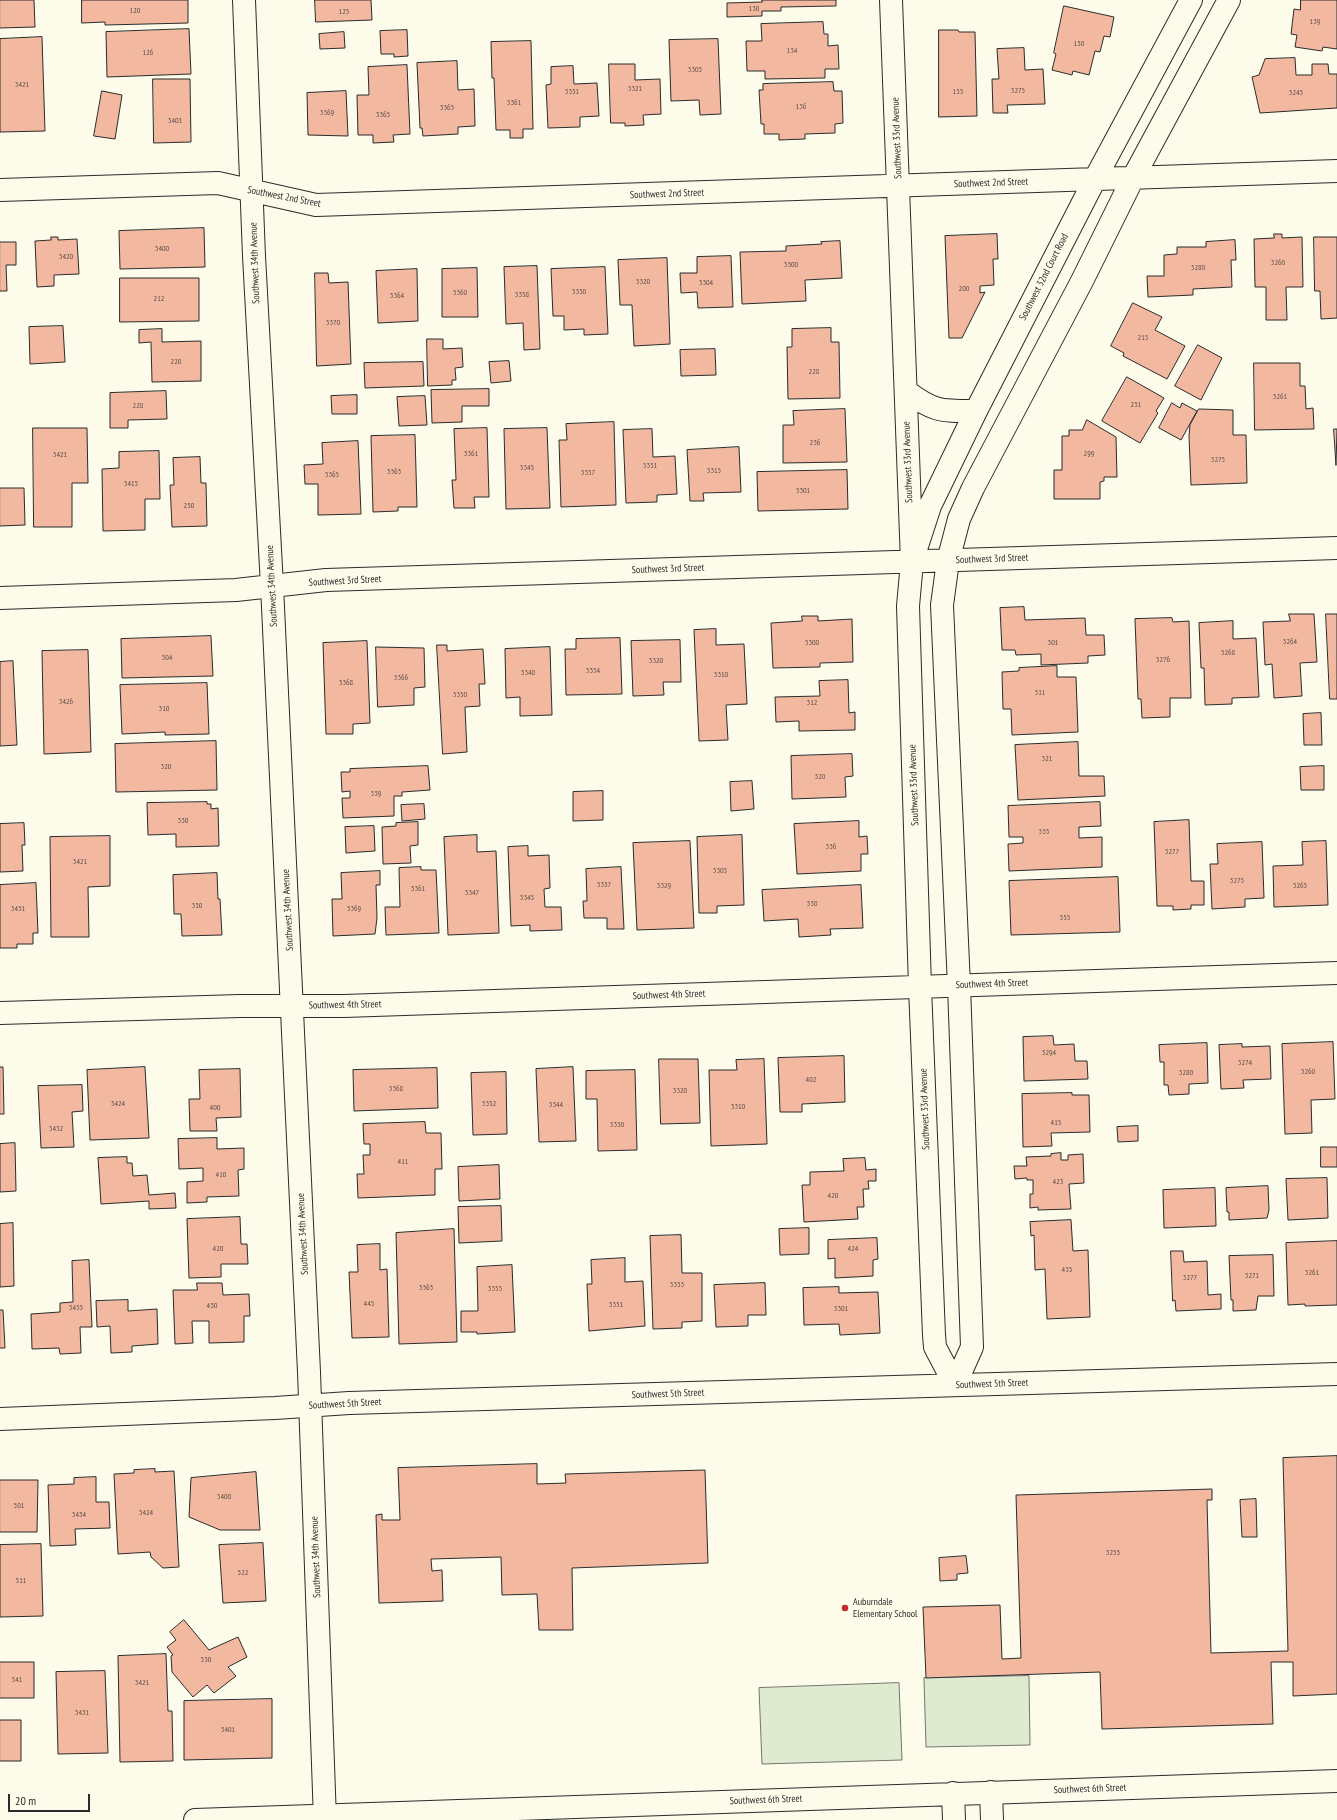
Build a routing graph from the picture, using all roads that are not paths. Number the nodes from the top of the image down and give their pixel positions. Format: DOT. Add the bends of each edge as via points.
graph roads {
  1 [pos="244,0"];
  2 [pos="891,0"];
  3 [pos="1191,0"];
  4 [pos="1229,0"];
  5 [pos="1337,171"];
  6 [pos="1095,178"];
  7 [pos="1133,178"];
  8 [pos="899,186"];
  9 [pos="0,190"];
  10 [pos="253,191"];
  11 [pos="906,391"];
  12 [pos="976,411"];
  13 [pos="1337,548"];
  14 [pos="948,561"];
  15 [pos="912,562"];
  16 [pos="272,586"];
  17 [pos="0,598"];
  18 [pos="1337,973"];
  19 [pos="959,986"];
  20 [pos="920,987"];
  21 [pos="292,1006"];
  22 [pos="0,1013"];
  23 [pos="1337,1374"];
  24 [pos="955,1385"];
  25 [pos="310,1406"];
  26 [pos="0,1418"];
  27 [pos="1337,1781"];
  28 [pos="991,1792"];
  29 [pos="953,1793"];
  30 [pos="325,1818"];
  31 [pos="195,1820"];
  32 [pos="954,1820"];
  33 [pos="992,1820"];
  1 -- 10 [label="street, Southwest 34th Avenue"];
  2 -- 8 [label="street, Southwest 33rd Avenue"];
  3 -- 6 [label="street, Southwest 32nd Court Road"];
  4 -- 7 [label="street"];
  5 -- 7 [label="street, Southwest 2nd Street"];
  6 -- 7 [label="street, Southwest 2nd Street"];
  6 -- 8 [label="street, Southwest 2nd Street"];
  6 -- 12 [label="street, Southwest 32nd Court Road"];
  7 -- 14 [label="street" via="973,488 959,519"];
  8 -- 10 [label="street, Southwest 2nd Street" via="316,205"];
  8 -- 11 [label="street, Southwest 33rd Avenue"];
  9 -- 10 [label="street, Southwest 2nd Street" via="218,183"];
  10 -- 16 [label="street, Southwest 34th Avenue" via="254,256"];
  11 -- 12 [label="street" via="934,409"];
  11 -- 15 [label="street, Southwest 33rd Avenue"];
  12 -- 15 [label="street, Southwest 32nd Court Road" via="930,506"];
  13 -- 14 [label="street, Southwest 3rd Street"];
  14 -- 15 [label="street, Southwest 3rd Street"];
  14 -- 19 [label="street" via="942,605"];
  15 -- 16 [label="street, Southwest 3rd Street" via="326,580"];
  15 -- 20 [label="street, Southwest 33rd Avenue" via="908,606"];
  16 -- 17 [label="street, Southwest 3rd Street" via="236,590"];
  16 -- 21 [label="street, Southwest 34th Avenue"];
  18 -- 19 [label="street, Southwest 4th Street"];
  19 -- 20 [label="street, Southwest 4th Street"];
  19 -- 24 [label="street" via="972,1347"];
  20 -- 21 [label="street, Southwest 4th Street"];
  20 -- 24 [label="street, Southwest 33rd Avenue" via="935,1348"];
  21 -- 22 [label="street, Southwest 4th Street"];
  21 -- 25 [label="street, Southwest 34th Avenue"];
  23 -- 24 [label="street, Southwest 5th Street"];
  24 -- 25 [label="street, Southwest 5th Street"];
  25 -- 26 [label="street, Southwest 5th Street"];
  25 -- 30 [label="street, Southwest 34th Avenue"];
  27 -- 28 [label="street, Southwest 6th Street"];
  28 -- 29 [label="street, Southwest 6th Street"];
  28 -- 33 [label="street"];
  29 -- 30 [label="street, Southwest 6th Street"];
  29 -- 32 [label="street"];
  30 -- 31 [label="street, Southwest 6th Street"];
}
